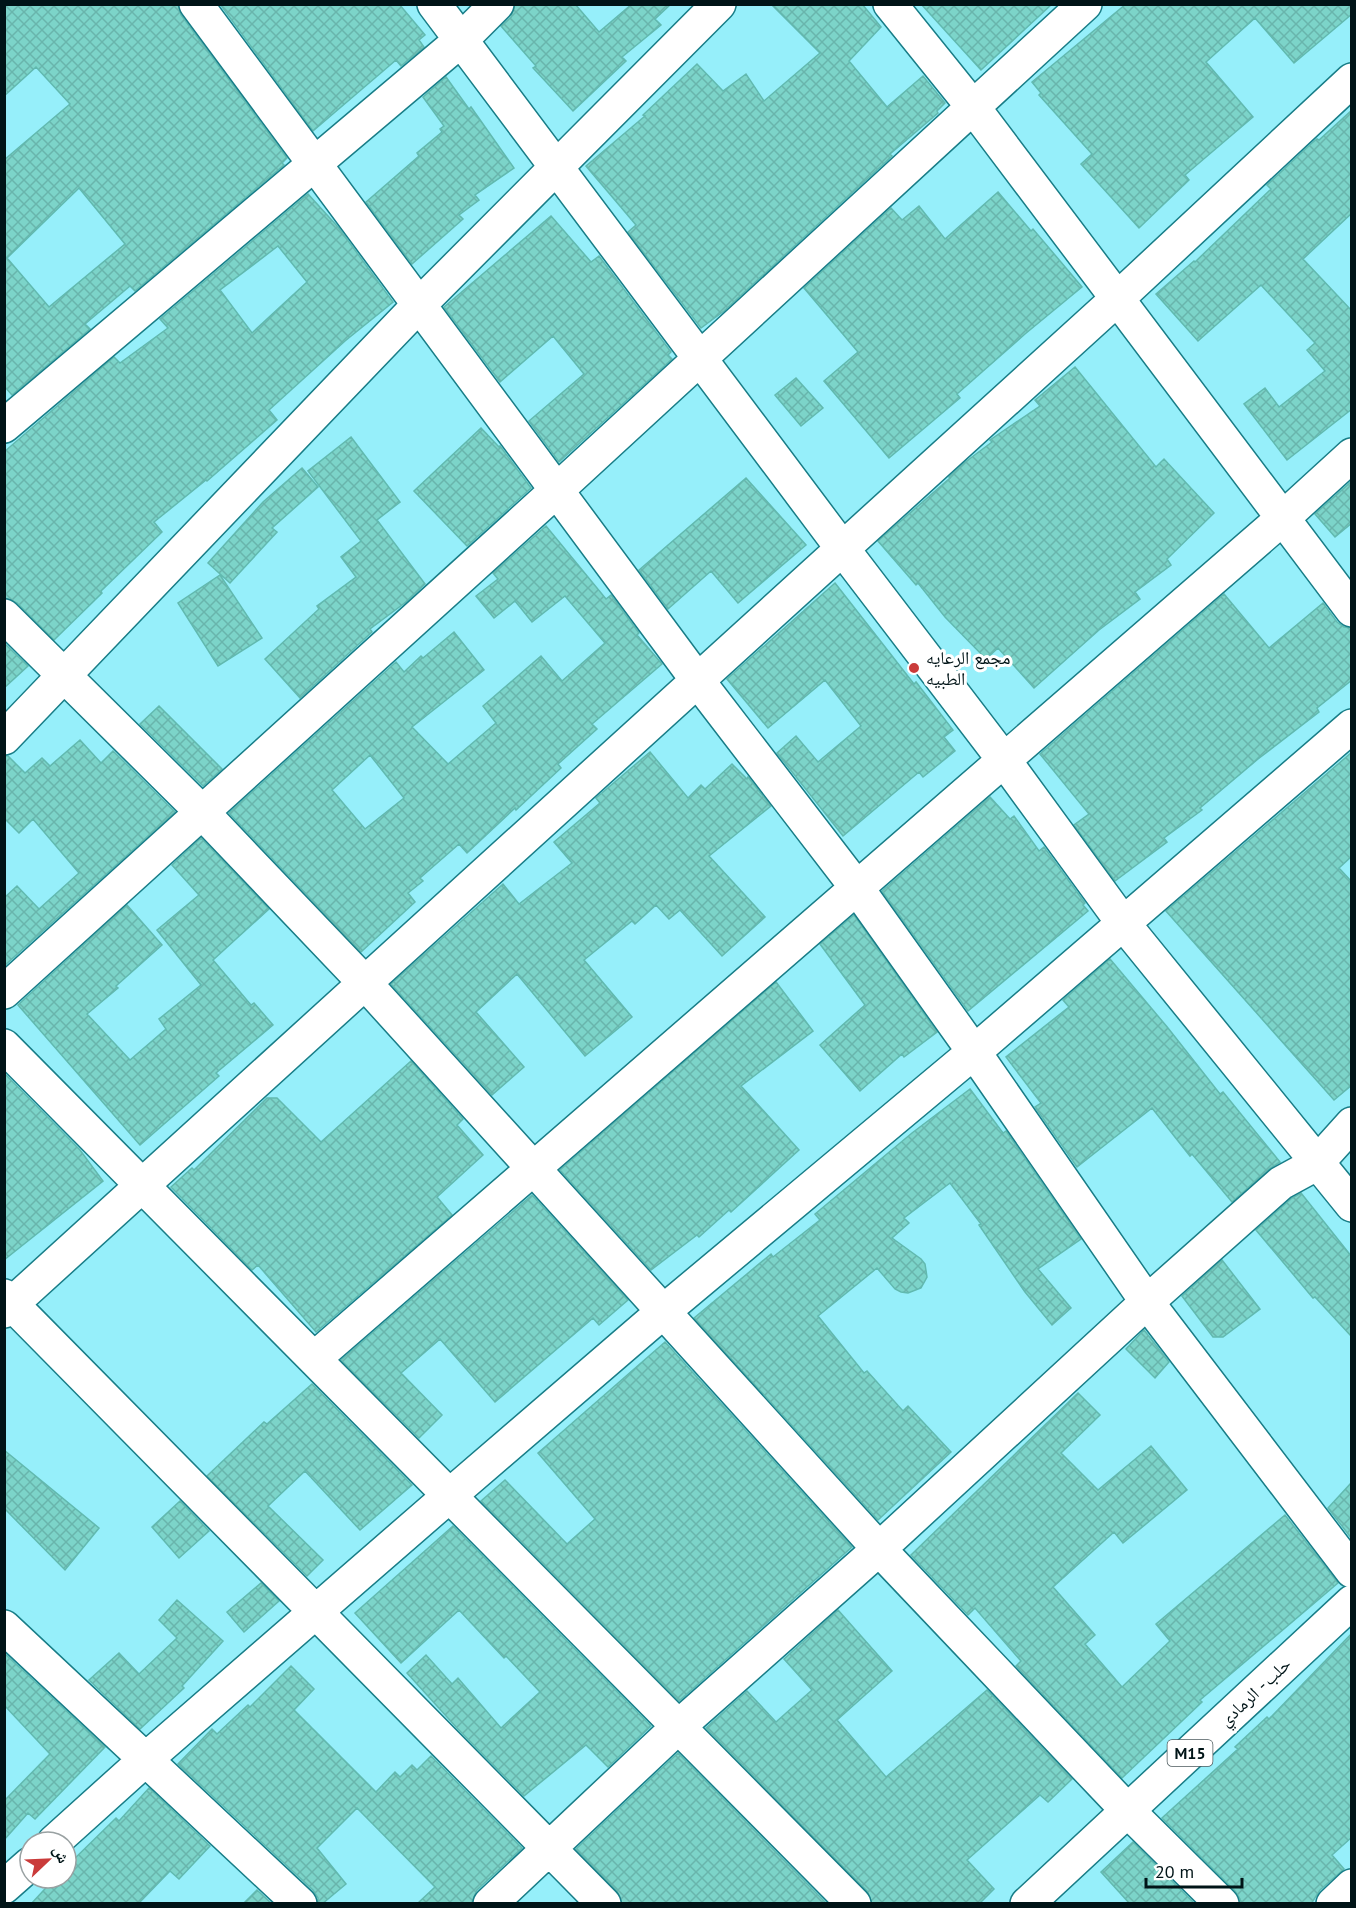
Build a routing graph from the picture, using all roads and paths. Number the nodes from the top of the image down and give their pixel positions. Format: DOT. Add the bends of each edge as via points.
graph roads {
  1 [pos="196,4"];
  2 [pos="434,4"];
  3 [pos="497,4"];
  4 [pos="719,4"];
  5 [pos="890,4"];
  6 [pos="1085,4"];
  7 [pos="461,40"];
  8 [pos="1352,80"];
  9 [pos="973,107"];
  10 [pos="313,165"];
  11 [pos="557,167"];
  12 [pos="1117,299"];
  13 [pos="418,306"];
  14 [pos="700,357"];
  15 [pos="4,426"];
  16 [pos="1352,455"];
  17 [pos="557,490"];
  18 [pos="1283,518"];
  19 [pos="842,548"];
  20 [pos="1352,610"];
  21 [pos="4,616"];
  22 [pos="64,677"];
  23 [pos="698,681"];
  24 [pos="1352,726"];
  25 [pos="4,738"];
  26 [pos="1004,760"];
  27 [pos="201,811"];
  28 [pos="856,888"];
  29 [pos="1123,923"];
  30 [pos="365,983"];
  31 [pos="4,992"];
  32 [pos="4,1046"];
  33 [pos="974,1052"];
  34 [pos="1352,1124"];
  35 [pos="1316,1164"];
  36 [pos="534,1168"];
  37 [pos="142,1186"];
  38 [pos="1352,1205"];
  39 [pos="1147,1302"];
  40 [pos="7,1304"];
  41 [pos="664,1311"];
  42 [pos="315,1358"];
  43 [pos="449,1496"];
  44 [pos="879,1549"];
  45 [pos="1352,1571"];
  46 [pos="1352,1602"];
  47 [pos="316,1611"];
  48 [pos="4,1627"];
  49 [pos="678,1727"];
  50 [pos="145,1760"];
  51 [pos="1128,1811"];
  52 [pos="67,1830"];
  53 [pos="550,1849"];
  54 [pos="18,1875"];
  55 [pos="1352,1886"];
  56 [pos="4,1887"];
  57 [pos="300,1904"];
  58 [pos="490,1904"];
  59 [pos="604,1904"];
  60 [pos="854,1904"];
  61 [pos="1027,1904"];
  62 [pos="1222,1904"];
  63 [pos="1333,1904"];
  1 -- 10 [label="main road"];
  2 -- 7 [label="main road"];
  3 -- 7 [label="main road"];
  4 -- 11 [label="main road"];
  5 -- 9 [label="main road"];
  6 -- 9 [label="main road"];
  7 -- 10 [label="main road"];
  7 -- 11 [label="main road"];
  8 -- 12 [label="main road"];
  9 -- 12 [label="main road"];
  9 -- 14 [label="main road"];
  10 -- 13 [label="main road"];
  10 -- 15 [label="main road"];
  11 -- 13 [label="main road"];
  11 -- 14 [label="main road"];
  12 -- 18 [label="main road"];
  12 -- 19 [label="main road"];
  13 -- 17 [label="main road"];
  13 -- 22 [label="main road"];
  14 -- 17 [label="main road"];
  14 -- 19 [label="main road"];
  16 -- 18 [label="main road"];
  17 -- 23 [label="main road"];
  17 -- 27 [label="main road"];
  18 -- 20 [label="main road"];
  18 -- 26 [label="main road"];
  19 -- 23 [label="main road"];
  19 -- 26 [label="main road"];
  21 -- 22 [label="main road"];
  22 -- 25 [label="main road"];
  22 -- 27 [label="main road"];
  23 -- 28 [label="main road"];
  23 -- 30 [label="main road"];
  24 -- 29 [label="main road"];
  26 -- 28 [label="main road"];
  26 -- 29 [label="main road"];
  27 -- 30 [label="main road"];
  27 -- 31 [label="main road"];
  28 -- 33 [label="main road"];
  28 -- 36 [label="main road"];
  29 -- 33 [label="main road"];
  29 -- 35 [label="main road"];
  30 -- 36 [label="main road"];
  30 -- 37 [label="main road"];
  32 -- 37 [label="main road"];
  33 -- 39 [label="main road"];
  33 -- 41 [label="main road"];
  34 -- 35 [label="main road"];
  35 -- 38 [label="main road"];
  35 -- 39 [label="main road" via="1281,1183"];
  36 -- 41 [label="main road"];
  36 -- 42 [label="main road"];
  37 -- 40 [label="main road"];
  37 -- 42 [label="main road"];
  39 -- 44 [label="main road"];
  39 -- 45 [label="main road"];
  40 -- 47 [label="main road"];
  41 -- 43 [label="main road"];
  41 -- 44 [label="main road"];
  42 -- 43 [label="main road"];
  43 -- 47 [label="main road"];
  43 -- 49 [label="main road"];
  44 -- 49 [label="main road"];
  44 -- 51 [label="main road"];
  46 -- 51 [label="main road, حلب - الرمادي / M15"];
  47 -- 50 [label="main road"];
  47 -- 53 [label="main road"];
  48 -- 50 [label="main road"];
  49 -- 53 [label="main road"];
  49 -- 60 [label="main road"];
  50 -- 52 [label="main road"];
  50 -- 57 [label="main road"];
  51 -- 61 [label="main road, حلب - الرمادي / M15"];
  51 -- 62 [label="main road"];
  53 -- 58 [label="main road"];
  53 -- 59 [label="main road"];
  54 -- 56 [label="main road"];
  55 -- 63 [label="main road"];
}
